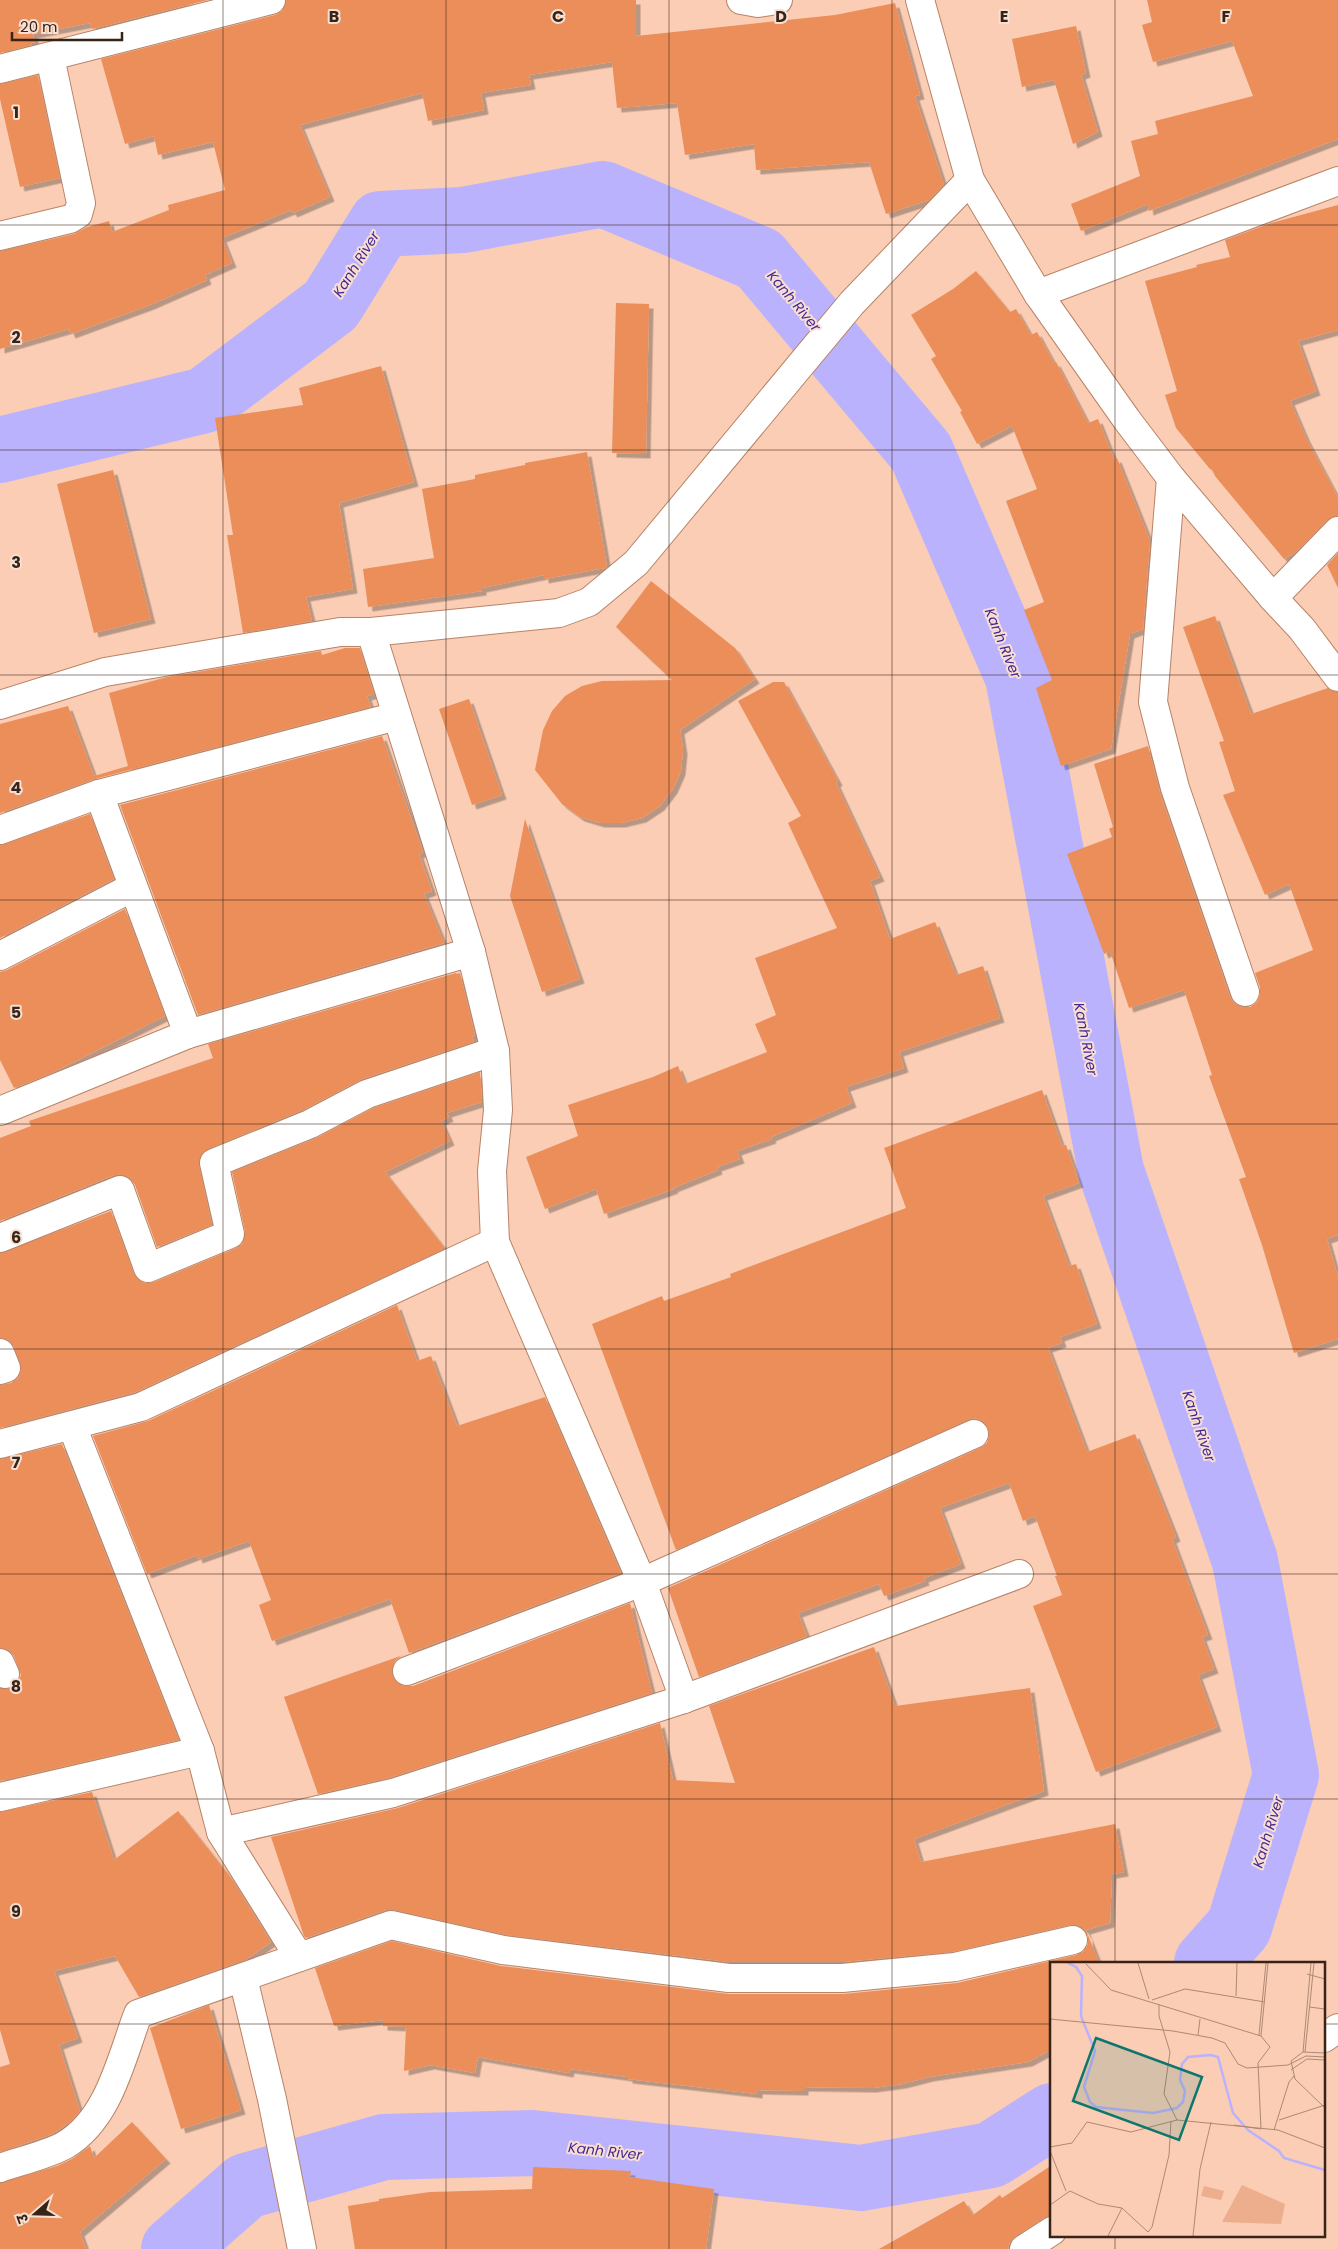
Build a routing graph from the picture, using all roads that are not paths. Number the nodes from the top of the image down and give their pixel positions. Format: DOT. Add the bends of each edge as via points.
graph roads {
  1 [pos="271,0"];
  2 [pos="741,0"];
  3 [pos="778,0"];
  4 [pos="920,0"];
  5 [pos="50,57"];
  6 [pos="0,69"];
  7 [pos="970,180"];
  8 [pos="1338,181"];
  9 [pos="0,236"];
  10 [pos="1038,294"];
  11 [pos="1171,478"];
  12 [pos="1338,531"];
  13 [pos="1273,598"];
  14 [pos="371,632"];
  15 [pos="1338,677"];
  16 [pos="0,705"];
  17 [pos="397,716"];
  18 [pos="99,794"];
  19 [pos="0,830"];
  20 [pos="133,887"];
  21 [pos="471,952"];
  22 [pos="0,956"];
  23 [pos="1245,992"];
  24 [pos="188,1034"];
  25 [pos="495,1051"];
  26 [pos="0,1111"];
  27 [pos="0,1238"];
  28 [pos="496,1242"];
  29 [pos="0,1354"];
  30 [pos="0,1370"];
  31 [pos="72,1426"];
  32 [pos="974,1434"];
  33 [pos="0,1444"];
  34 [pos="1019,1574"];
  35 [pos="642,1582"];
  36 [pos="407,1671"];
  37 [pos="684,1699"];
  38 [pos="200,1752"];
  39 [pos="0,1797"];
  40 [pos="221,1832"];
  41 [pos="1073,1940"];
  42 [pos="299,1957"];
  43 [pos="243,1978"];
  44 [pos="1338,2028"];
  45 [pos="1326,2037"];
  46 [pos="0,2168"];
  47 [pos="1050,2232"];
  48 [pos="300,2238"];
  49 [pos="1024,2249"];
  1 -- 5 [label="street"];
  2 -- 3 [label="street" via="758,3"];
  4 -- 7 [label="street"];
  5 -- 6 [label="street"];
  5 -- 9 [label="street" via="81,203 78,214 70,219"];
  7 -- 10 [label="street"];
  7 -- 14 [label="street" via="852,302 636,563 588,602 559,613"];
  8 -- 10 [label="street"];
  10 -- 11 [label="street"];
  11 -- 13 [label="street"];
  11 -- 23 [label="street" via="1153,702 1175,788"];
  12 -- 13 [label="street"];
  13 -- 15 [label="street" via="1302,629"];
  14 -- 16 [label="street" via="340,632 104,672"];
  14 -- 17 [label="street"];
  17 -- 18 [label="street"];
  17 -- 21 [label="street"];
  18 -- 19 [label="street"];
  18 -- 20 [label="street"];
  20 -- 22 [label="street"];
  20 -- 24 [label="street"];
  21 -- 24 [label="street"];
  21 -- 25 [label="street"];
  24 -- 26 [label="street"];
  25 -- 27 [label="street" via="366,1094 310,1124 214,1164 230,1234 148,1268 120,1190"];
  25 -- 28 [label="street" via="498,1110 492,1171"];
  28 -- 31 [label="street" via="141,1407"];
  28 -- 35 [label="street"];
  29 -- 30 [label="street" via="6,1368"];
  31 -- 33 [label="street"];
  31 -- 38 [label="street"];
  32 -- 35 [label="street"];
  34 -- 37 [label="street"];
  35 -- 36 [label="street"];
  35 -- 37 [label="street"];
  37 -- 40 [label="street" via="393,1793"];
  38 -- 39 [label="street"];
  38 -- 40 [label="street"];
  40 -- 42 [label="street"];
  41 -- 42 [label="street" via="955,1967 842,1978 719,1977 503,1950 391,1925"];
  42 -- 43 [label="street"];
  43 -- 46 [label="street" via="138,2014 105,2102 86,2126 64,2145"];
  43 -- 48 [label="street"];
  44 -- 45 [label="street"];
  47 -- 49 [label="street"];
}
